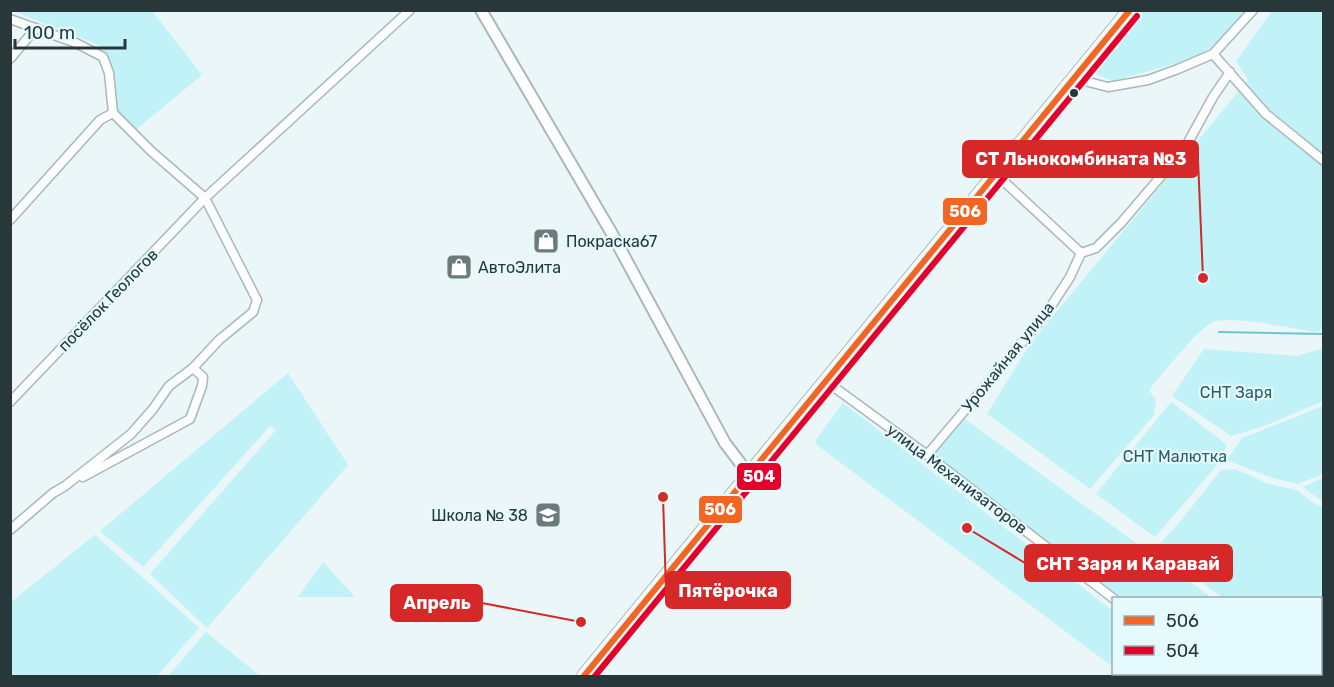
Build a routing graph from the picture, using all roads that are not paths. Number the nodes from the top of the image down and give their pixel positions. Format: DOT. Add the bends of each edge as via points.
graph roads {
  1 [pos="410,10"];
  2 [pos="482,10"];
  3 [pos="1130,10"];
  4 [pos="1253,10"];
  5 [pos="10,19"];
  6 [pos="36,28"];
  7 [pos="1213,54"];
  8 [pos="10,58"];
  9 [pos="1230,72"];
  10 [pos="1073,78"];
  11 [pos="113,113"];
  12 [pos="1323,161"];
  13 [pos="997,175"];
  14 [pos="205,198"];
  15 [pos="10,220"];
  16 [pos="1081,253"];
  17 [pos="193,368"];
  18 [pos="827,382"];
  19 [pos="10,402"];
  20 [pos="927,455"];
  21 [pos="750,476"];
  22 [pos="65,486"];
  23 [pos="10,530"];
  24 [pos="1112,598"];
  25 [pos="584,676"];
  1 -- 14 [label="street, посёлок Геологов"];
  2 -- 21 [label="street" via="611,232 725,443"];
  3 -- 10 [label="main road"];
  4 -- 7 [label="street"];
  5 -- 6 [label="street"];
  6 -- 8 [label="street"];
  6 -- 11 [label="street" via="102,57 109,73"];
  7 -- 9 [label="street"];
  7 -- 10 [label="street" via="1148,80 1108,87"];
  9 -- 12 [label="street" via="1266,114"];
  9 -- 16 [label="street" via="1185,148 1121,223 1096,248"];
  10 -- 13 [label="main road"];
  11 -- 14 [label="street"];
  11 -- 15 [label="street" via="99,120"];
  13 -- 16 [label="street"];
  13 -- 18 [label="main road"];
  14 -- 17 [label="street" via="258,300 254,312 219,340"];
  14 -- 19 [label="street, посёлок Геологов"];
  16 -- 20 [label="street, Урожайная улица" via="1047,314"];
  17 -- 22 [label="street" via="169,386 131,434"];
  17 -- 22 [label="street" via="203,377 190,419"];
  18 -- 20 [label="street, улица Механизаторов"];
  18 -- 21 [label="main road"];
  20 -- 24 [label="street, улица Механизаторов"];
  21 -- 25 [label="main road"];
  22 -- 23 [label="street"];
}
